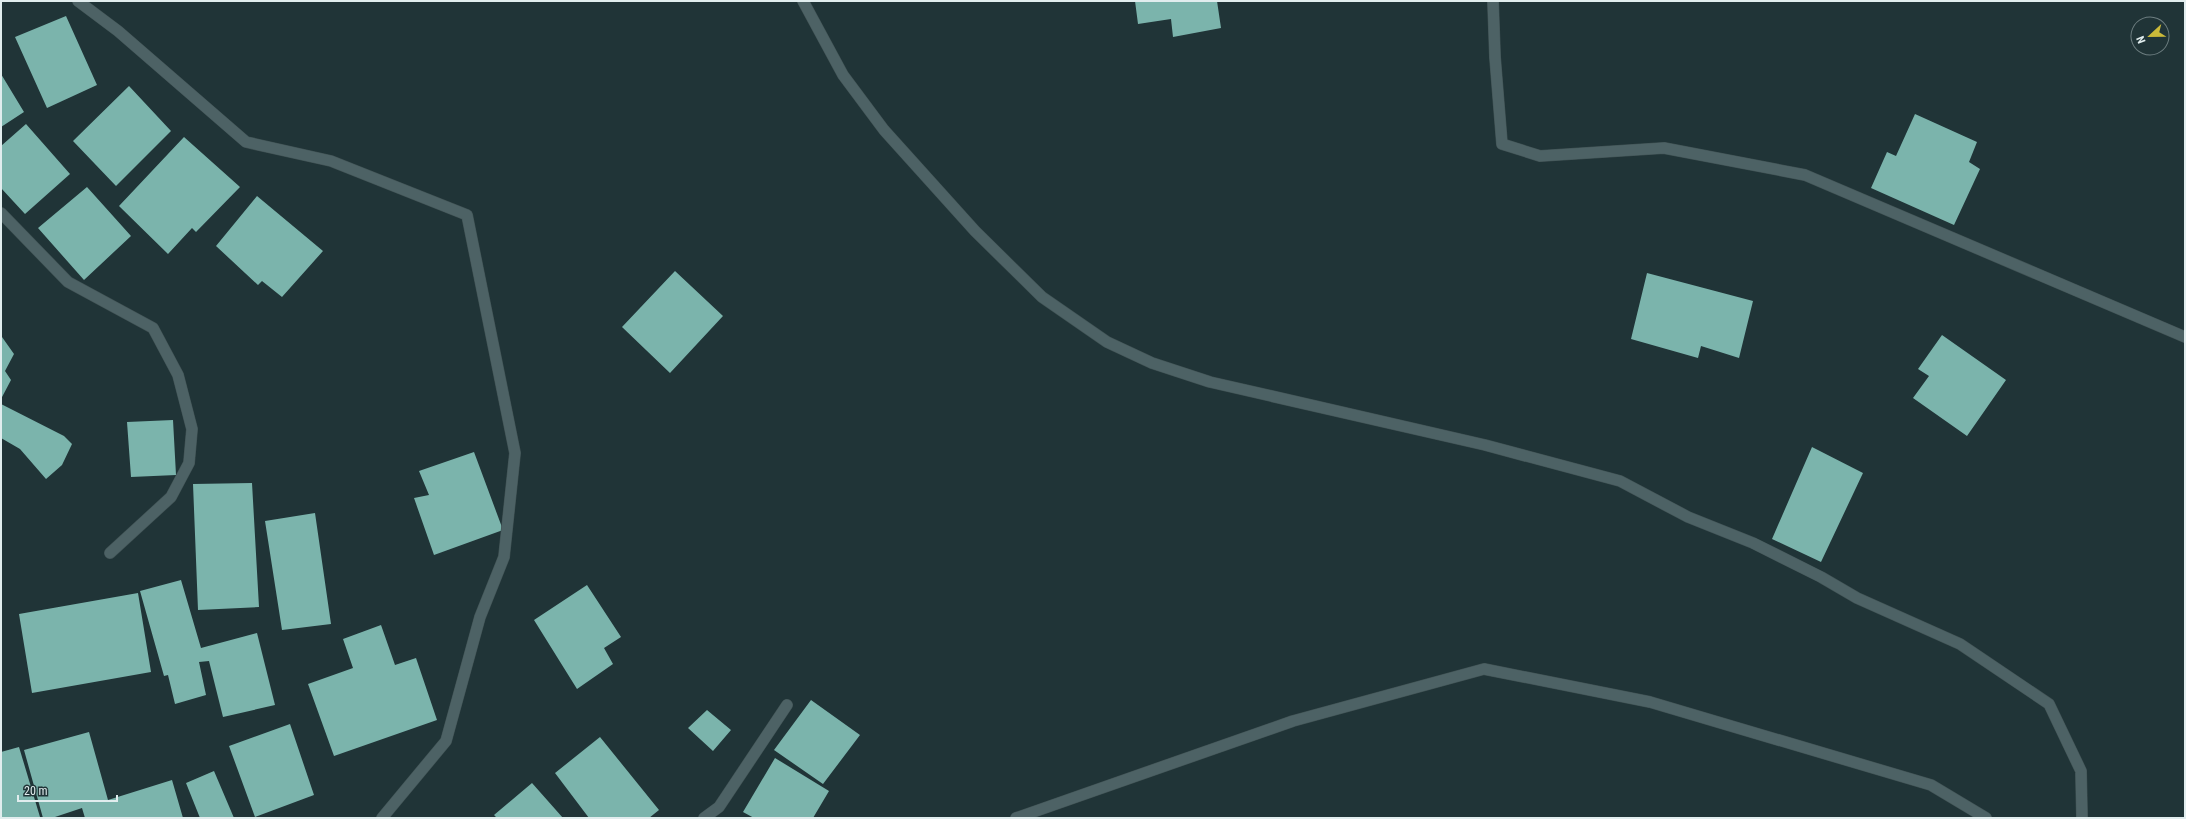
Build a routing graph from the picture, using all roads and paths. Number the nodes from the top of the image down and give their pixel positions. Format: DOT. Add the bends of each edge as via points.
graph roads {
  1 [pos="78,1"];
  2 [pos="803,1"];
  3 [pos="1493,1"];
  4 [pos="1,213"];
  5 [pos="2185,337"];
  6 [pos="110,553"];
  7 [pos="787,705"];
  8 [pos="382,818"];
  9 [pos="704,818"];
  10 [pos="1016,818"];
  11 [pos="1986,818"];
  12 [pos="2082,818"];
  1 -- 8 [label="street" via="118,31 246,142 331,161 467,215 515,453 504,557 480,617 446,741"];
  2 -- 12 [label="street" via="843,75 884,130 975,231 1042,297 1107,342 1152,363 1210,382 1485,445 1620,481 1688,517 1760,546 1857,598 1960,644 2049,704 2080,771"];
  3 -- 5 [label="street" via="1502,144 1540,156 1664,148 1805,175"];
  4 -- 6 [label="street" via="68,282 153,328 178,375 192,429 190,463 171,497"];
  7 -- 9 [label="street" via="719,807"];
  10 -- 11 [label="street" via="1293,721 1484,669 1650,702 1931,785"];
}
